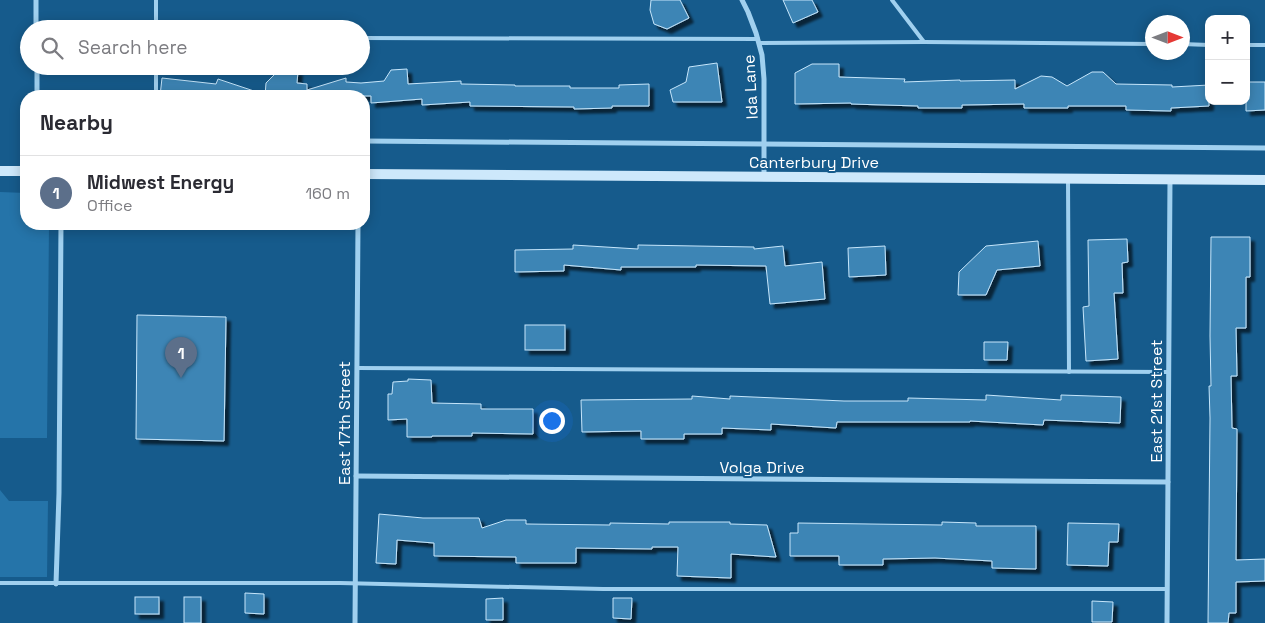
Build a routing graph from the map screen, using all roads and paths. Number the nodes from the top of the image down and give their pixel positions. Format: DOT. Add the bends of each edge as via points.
graph roads {
  1 [pos="36,0"];
  2 [pos="156,0"];
  3 [pos="742,0"];
  4 [pos="892,0"];
  5 [pos="36,20"];
  6 [pos="156,20"];
  7 [pos="370,38"];
  8 [pos="758,41"];
  9 [pos="924,42"];
  10 [pos="1145,44"];
  11 [pos="1190,44"];
  12 [pos="1205,44"];
  13 [pos="1250,45"];
  14 [pos="1265,45"];
  15 [pos="36,75"];
  16 [pos="156,75"];
  17 [pos="37,90"];
  18 [pos="156,90"];
  19 [pos="370,141"];
  20 [pos="764,144"];
  21 [pos="1265,148"];
  22 [pos="0,171"];
  23 [pos="20,171"];
  24 [pos="370,174"];
  25 [pos="764,176"];
  26 [pos="1068,179"];
  27 [pos="1170,179"];
  28 [pos="1265,180"];
  29 [pos="61,230"];
  30 [pos="358,230"];
  31 [pos="357,368"];
  32 [pos="1069,372"];
  33 [pos="1169,372"];
  34 [pos="356,476"];
  35 [pos="1168,482"];
  36 [pos="356,583"];
  37 [pos="0,584"];
  38 [pos="56,584"];
  39 [pos="1168,589"];
  40 [pos="355,623"];
  41 [pos="1167,623"];
  1 -- 5 [label="street"];
  2 -- 6 [label="lane"];
  3 -- 8 [label="street, Ida Lane"];
  4 -- 9 [label="lane"];
  7 -- 8 [label="lane"];
  8 -- 9 [label="lane"];
  8 -- 20 [label="street, Ida Lane" via="764,79"];
  9 -- 10 [label="lane"];
  11 -- 12 [label="lane"];
  13 -- 14 [label="lane"];
  15 -- 17 [label="street"];
  16 -- 18 [label="lane"];
  19 -- 20 [label="street"];
  20 -- 21 [label="street"];
  20 -- 25 [label="street, Ida Lane"];
  22 -- 23 [label="main road"];
  24 -- 25 [label="main road, Canterbury Drive"];
  25 -- 26 [label="main road, Canterbury Drive"];
  26 -- 27 [label="main road, Canterbury Drive"];
  26 -- 32 [label="lane"];
  27 -- 28 [label="main road, Canterbury Drive"];
  27 -- 33 [label="street, East 21st Street"];
  29 -- 38 [label="street"];
  30 -- 31 [label="street, East 17th Street"];
  31 -- 32 [label="lane"];
  31 -- 34 [label="street, East 17th Street"];
  32 -- 33 [label="lane"];
  33 -- 35 [label="street, East 21st Street"];
  34 -- 35 [label="street, Volga Drive"];
  34 -- 36 [label="street, East 17th Street"];
  35 -- 39 [label="street, East 21st Street"];
  36 -- 38 [label="lane"];
  36 -- 39 [label="lane" via="603,589"];
  36 -- 40 [label="street, East 17th Street"];
  37 -- 38 [label="lane"];
  39 -- 41 [label="street, East 21st Street"];
}
